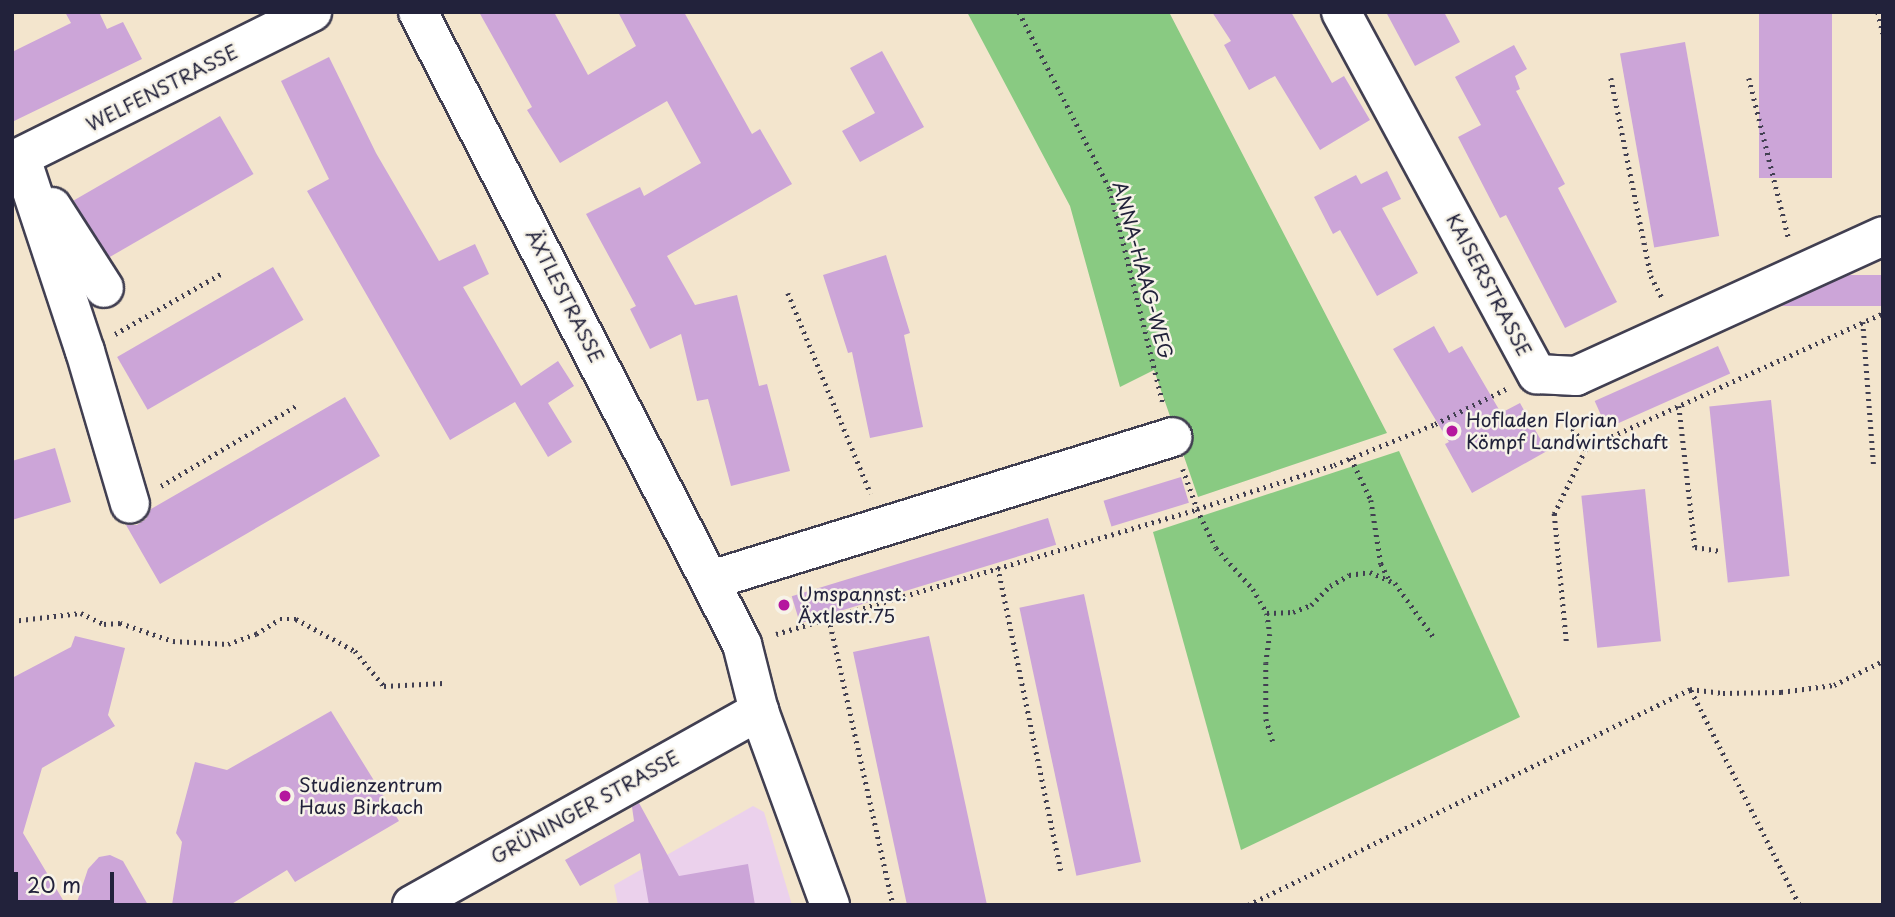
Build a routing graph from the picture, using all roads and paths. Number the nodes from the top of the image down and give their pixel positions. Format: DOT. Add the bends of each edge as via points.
graph roads {
  1 [pos="418,12"];
  2 [pos="1019,12"];
  3 [pos="1341,12"];
  4 [pos="1878,12"];
  5 [pos="297,16"];
  6 [pos="1883,33"];
  7 [pos="1611,78"];
  8 [pos="1749,78"];
  9 [pos="17,160"];
  10 [pos="1883,236"];
  11 [pos="224,272"];
  12 [pos="1800,273"];
  13 [pos="104,288"];
  14 [pos="788,293"];
  15 [pos="1883,313"];
  16 [pos="1863,321"];
  17 [pos="1677,330"];
  18 [pos="85,351"];
  19 [pos="1536,374"];
  20 [pos="296,406"];
  21 [pos="1679,406"];
  22 [pos="1172,437"];
  23 [pos="1586,447"];
  24 [pos="1351,458"];
  25 [pos="1874,469"];
  26 [pos="130,504"];
  27 [pos="1197,508"];
  28 [pos="884,527"];
  29 [pos="1719,551"];
  30 [pos="998,567"];
  31 [pos="711,580"];
  32 [pos="1390,581"];
  33 [pos="1267,613"];
  34 [pos="829,618"];
  35 [pos="12,621"];
  36 [pos="1435,639"];
  37 [pos="1566,641"];
  38 [pos="742,644"];
  39 [pos="1883,661"];
  40 [pos="443,683"];
  41 [pos="1690,690"];
  42 [pos="759,711"];
  43 [pos="1274,744"];
  44 [pos="1061,871"];
  45 [pos="412,905"];
  46 [pos="830,905"];
  47 [pos="893,905"];
  48 [pos="1248,905"];
  49 [pos="1799,905"];
  1 -- 31 [label="street, ÄXTLESTRASSE"];
  2 -- 22 [label="path, ANNA-HAAG-WEG" via="1110,188"];
  3 -- 19 [label="street, KAISERSTRASSE"];
  4 -- 6 [label="path"];
  5 -- 9 [label="street, WELFENSTRASSE"];
  7 -- 17 [label="path" via="1651,276"];
  8 -- 12 [label="path" via="1782,220"];
  9 -- 13 [label="street"];
  9 -- 18 [label="street"];
  10 -- 12 [label="street, KAISERSTRASSE"];
  11 -- 18 [label="path"];
  12 -- 17 [label="street, KAISERSTRASSE"];
  14 -- 28 [label="path"];
  15 -- 16 [label="path"];
  16 -- 21 [label="path"];
  16 -- 25 [label="path"];
  17 -- 19 [label="street, KAISERSTRASSE" via="1576,376"];
  18 -- 26 [label="street"];
  19 -- 23 [label="path"];
  19 -- 24 [label="path" via="1435,424"];
  20 -- 26 [label="path"];
  21 -- 23 [label="path"];
  21 -- 29 [label="path" via="1695,547"];
  22 -- 27 [label="path, ANNA-HAAG-WEG"];
  22 -- 28 [label="street"];
  23 -- 37 [label="path" via="1554,513"];
  24 -- 27 [label="path"];
  24 -- 32 [label="path" via="1371,500 1381,564"];
  27 -- 30 [label="path"];
  27 -- 33 [label="path, ANNA-HAAG-WEG" via="1216,548 1253,589"];
  28 -- 31 [label="street"];
  30 -- 34 [label="path"];
  30 -- 44 [label="path"];
  31 -- 38 [label="street, ÄXTLESTRASSE"];
  32 -- 33 [label="path" via="1370,572 1349,575 1311,606"];
  32 -- 36 [label="path"];
  33 -- 43 [label="path" via="1266,719"];
  34 -- 38 [label="path"];
  34 -- 47 [label="path"];
  35 -- 40 [label="path" via="81,613 104,624 120,624 173,641 228,644 279,619 296,619 355,651 384,686"];
  38 -- 42 [label="street, ÄXTLESTRASSE"];
  39 -- 41 [label="path" via="1834,685 1769,692"];
  41 -- 48 [label="path"];
  41 -- 49 [label="path"];
  42 -- 45 [label="street, GRÜNINGER STRASSE"];
  42 -- 46 [label="street, ÄXTLESTRASSE"];
}
